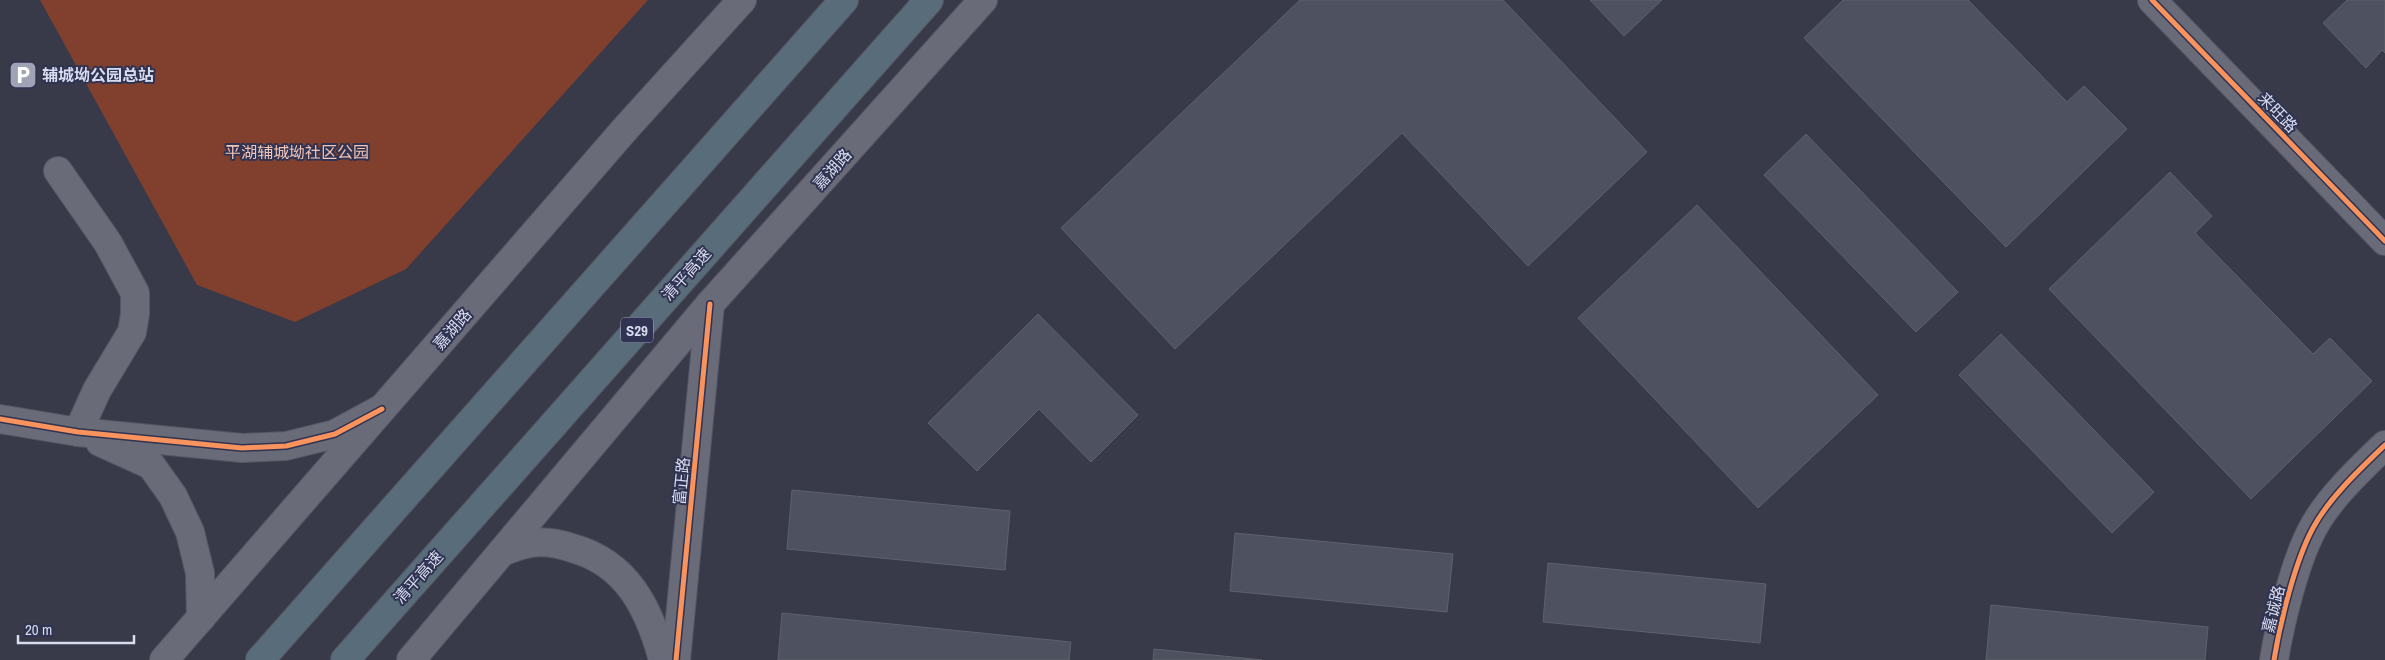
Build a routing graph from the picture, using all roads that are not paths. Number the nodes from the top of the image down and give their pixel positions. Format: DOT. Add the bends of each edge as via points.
graph roads {
  1 [pos="742,0"];
  2 [pos="844,0"];
  3 [pos="929,0"];
  4 [pos="983,0"];
  5 [pos="2152,0"];
  6 [pos="58,171"];
  7 [pos="2385,241"];
  8 [pos="710,304"];
  9 [pos="382,409"];
  10 [pos="0,419"];
  11 [pos="78,432"];
  12 [pos="2385,445"];
  13 [pos="502,552"];
  14 [pos="201,618"];
  15 [pos="164,660"];
  16 [pos="260,660"];
  17 [pos="344,660"];
  18 [pos="412,660"];
  19 [pos="663,660"];
  20 [pos="676,660"];
  21 [pos="2274,660"];
  1 -- 9 [label="street, 嘉湖路" via="626,128"];
  2 -- 16 [label="highway"];
  3 -- 17 [label="highway, 清平高速 / S29"];
  4 -- 8 [label="street, 嘉湖路"];
  5 -- 7 [label="street, 来旺路"];
  6 -- 11 [label="street" via="108,243 135,293 132,332 97,390"];
  8 -- 13 [label="street, 嘉湖路"];
  8 -- 20 [label="street, 富正路"];
  9 -- 11 [label="street" via="335,434 286,446 242,448"];
  9 -- 14 [label="street, 嘉湖路"];
  10 -- 11 [label="street"];
  11 -- 14 [label="street" via="150,464 173,496 190,532 200,573"];
  12 -- 21 [label="street, 嘉诚路" via="2350,479 2313,528 2292,583"];
  13 -- 18 [label="street, 嘉湖路"];
  13 -- 19 [label="street" via="531,543 559,544 588,552 613,566 638,597"];
  14 -- 15 [label="street, 嘉湖路"];
}
